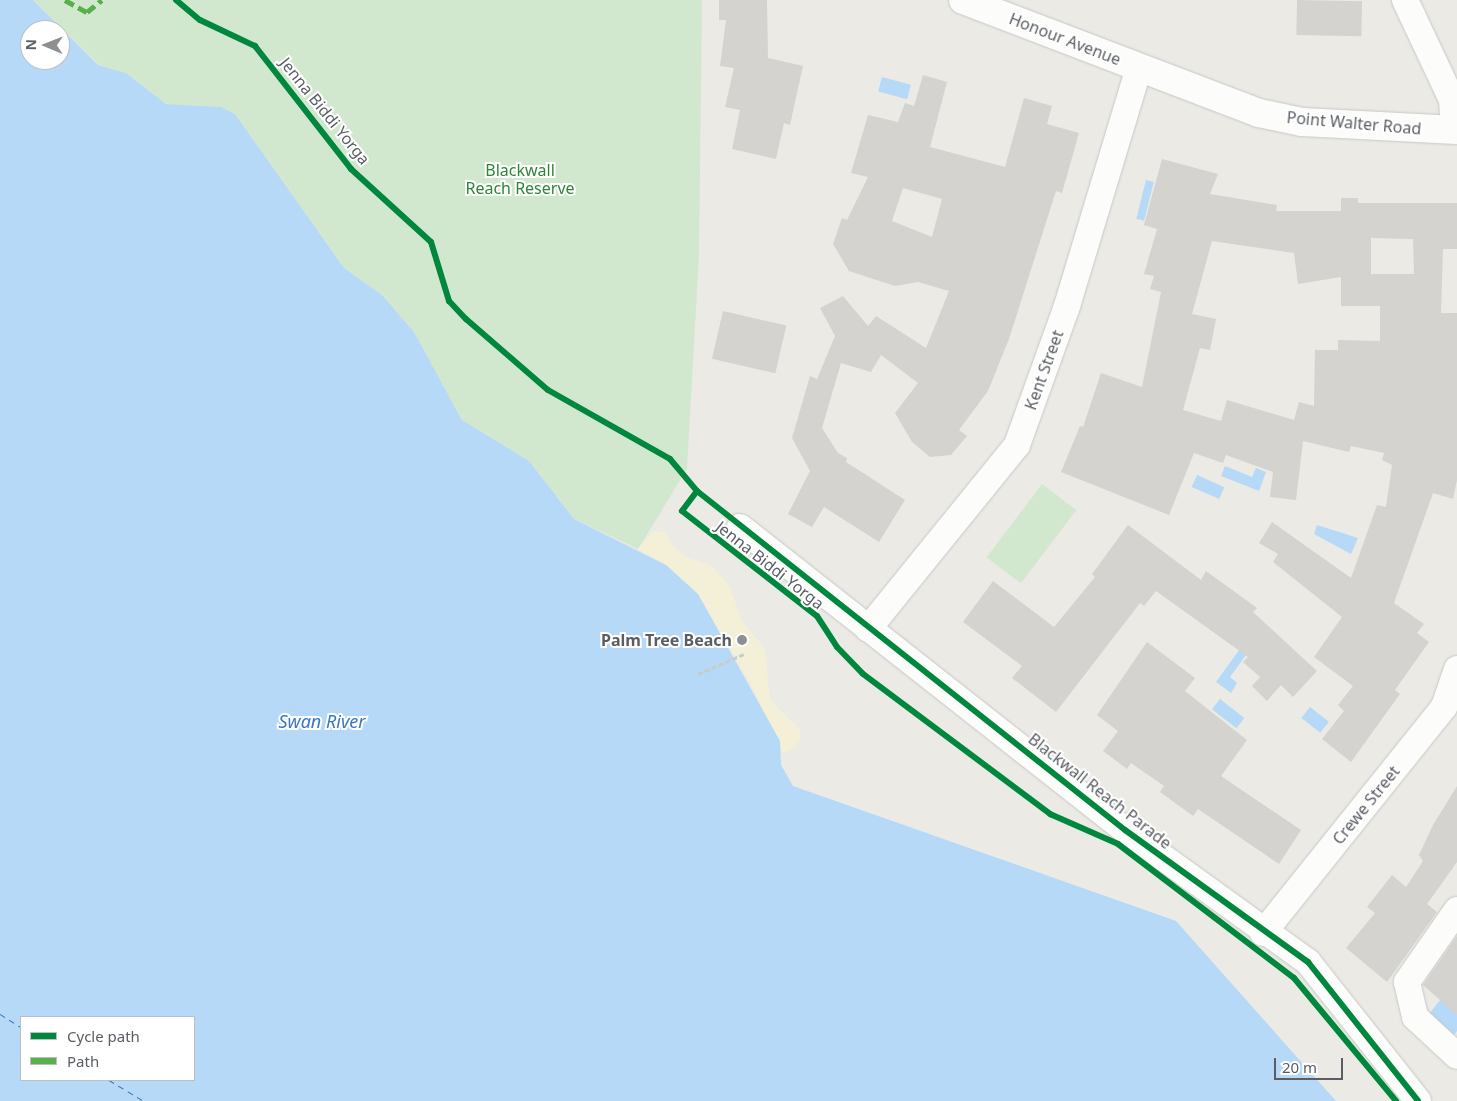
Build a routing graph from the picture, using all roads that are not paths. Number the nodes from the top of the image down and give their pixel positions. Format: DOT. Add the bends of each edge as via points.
graph roads {
  1 [pos="963,0"];
  2 [pos="1405,0"];
  3 [pos="1139,68"];
  4 [pos="1455,130"];
  5 [pos="740,527"];
  6 [pos="868,629"];
  7 [pos="1457,669"];
  8 [pos="1457,910"];
  9 [pos="1262,933"];
  10 [pos="1457,1056"];
  11 [pos="1418,1101"];
  1 -- 3 [label="street, Honour Avenue"];
  2 -- 4 [label="street" via="1452,100"];
  3 -- 4 [label="street, Point Walter Road" via="1259,113 1302,122"];
  3 -- 6 [label="street, Kent Street" via="1067,306 1017,445"];
  5 -- 6 [label="street, Blackwall Reach Parade"];
  6 -- 9 [label="street, Blackwall Reach Parade"];
  7 -- 9 [label="street, Crewe Street" via="1444,707"];
  8 -- 10 [label="street" via="1408,982 1415,1017"];
  9 -- 11 [label="street, Blackwall Reach Parade" via="1308,962"];
}
